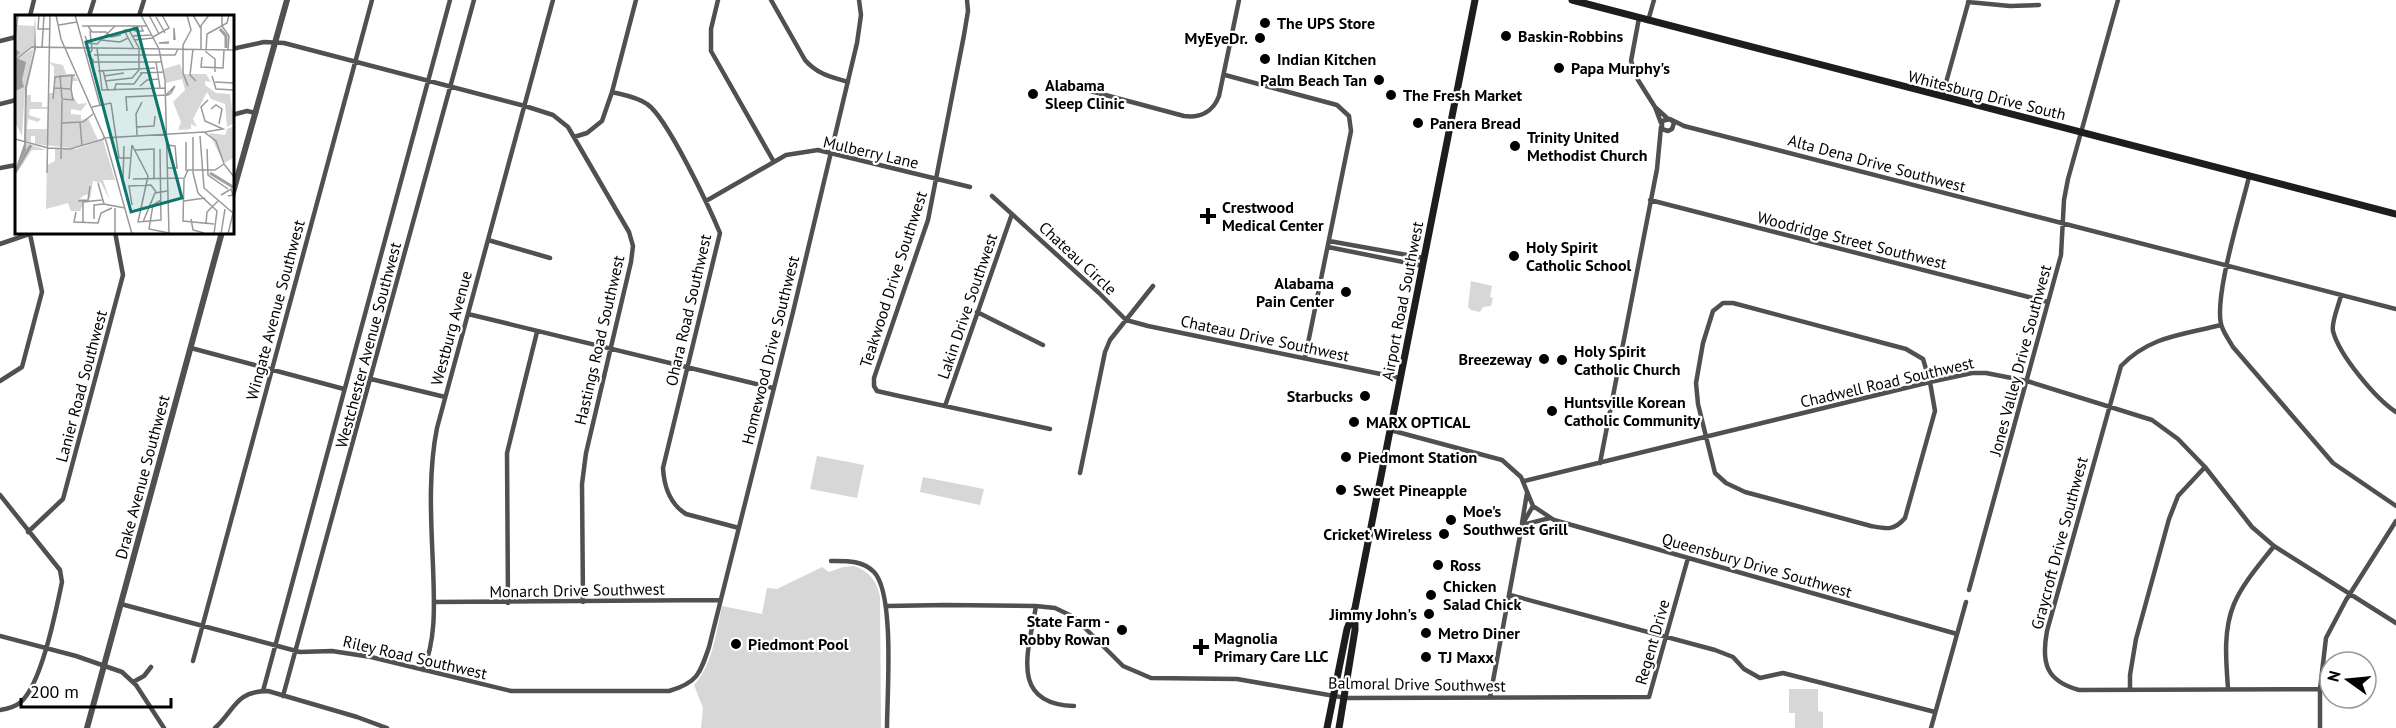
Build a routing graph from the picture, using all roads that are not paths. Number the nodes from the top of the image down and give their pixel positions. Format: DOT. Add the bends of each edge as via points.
graph roads {
  1 [pos="34,0"];
  2 [pos="93,0"];
  3 [pos="144,0"];
  4 [pos="287,0"];
  5 [pos="372,0"];
  6 [pos="450,0"];
  7 [pos="474,0"];
  8 [pos="553,0"];
  9 [pos="636,0"];
  10 [pos="718,0"];
  11 [pos="771,0"];
  12 [pos="859,0"];
  13 [pos="967,0"];
  14 [pos="1239,0"];
  15 [pos="1572,0"];
  16 [pos="1654,0"];
  17 [pos="2118,0"];
  18 [pos="1475,1"];
  19 [pos="1968,1"];
  20 [pos="2039,5"];
  21 [pos="30,15"];
  22 [pos="89,15"];
  23 [pos="139,15"];
  24 [pos="1639,18"];
  25 [pos="1648,21"];
  26 [pos="15,37"];
  27 [pos="0,41"];
  28 [pos="275,42"];
  29 [pos="234,49"];
  30 [pos="356,62"];
  31 [pos="1224,75"];
  32 [pos="428,81"];
  33 [pos="848,82"];
  34 [pos="1068,85"];
  35 [pos="451,87"];
  36 [pos="612,92"];
  37 [pos="1942,97"];
  38 [pos="15,100"];
  39 [pos="0,104"];
  40 [pos="525,106"];
  41 [pos="1655,107"];
  42 [pos="256,113"];
  43 [pos="234,114"];
  44 [pos="1669,119"];
  45 [pos="1661,125"];
  46 [pos="1684,126"];
  47 [pos="1670,130"];
  48 [pos="2080,133"];
  49 [pos="574,137"];
  50 [pos="1661,143"];
  51 [pos="831,154"];
  52 [pos="774,162"];
  53 [pos="15,165"];
  54 [pos="0,168"];
  55 [pos="2249,177"];
  56 [pos="936,180"];
  57 [pos="970,187"];
  58 [pos="234,189"];
  59 [pos="992,196"];
  60 [pos="1650,200"];
  61 [pos="706,201"];
  62 [pos="1012,214"];
  63 [pos="2396,214"];
  64 [pos="2064,225"];
  65 [pos="30,234"];
  66 [pos="33,234"];
  67 [pos="115,234"];
  68 [pos="221,234"];
  69 [pos="488,240"];
  70 [pos="1329,240"];
  71 [pos="0,244"];
  72 [pos="1328,247"];
  73 [pos="550,258"];
  74 [pos="1423,262"];
  75 [pos="2227,267"];
  76 [pos="1153,286"];
  77 [pos="2341,295"];
  78 [pos="2048,302"];
  79 [pos="2396,309"];
  80 [pos="977,312"];
  81 [pos="468,314"];
  82 [pos="1126,320"];
  83 [pos="2221,326"];
  84 [pos="537,332"];
  85 [pos="1043,345"];
  86 [pos="191,348"];
  87 [pos="611,350"];
  88 [pos="1305,358"];
  89 [pos="688,368"];
  90 [pos="271,370"];
  91 [pos="1400,378"];
  92 [pos="371,379"];
  93 [pos="0,381"];
  94 [pos="2027,381"];
  95 [pos="1930,382"];
  96 [pos="773,388"];
  97 [pos="344,390"];
  98 [pos="445,397"];
  99 [pos="2110,405"];
  100 [pos="945,406"];
  101 [pos="2396,412"];
  102 [pos="1050,429"];
  103 [pos="1390,430"];
  104 [pos="1706,437"];
  105 [pos="1600,463"];
  106 [pos="2205,467"];
  107 [pos="1080,473"];
  108 [pos="1524,482"];
  109 [pos="1527,491"];
  110 [pos="0,495"];
  111 [pos="1533,506"];
  112 [pos="2396,506"];
  113 [pos="1550,518"];
  114 [pos="2396,521"];
  115 [pos="1522,525"];
  116 [pos="739,528"];
  117 [pos="28,531"];
  118 [pos="2274,546"];
  119 [pos="1688,558"];
  120 [pos="831,561"];
  121 [pos="1969,590"];
  122 [pos="2350,594"];
  123 [pos="1510,595"];
  124 [pos="720,600"];
  125 [pos="434,602"];
  126 [pos="583,602"];
  127 [pos="1966,602"];
  128 [pos="508,603"];
  129 [pos="121,604"];
  130 [pos="887,606"];
  131 [pos="1036,606"];
  132 [pos="1355,608"];
  133 [pos="2396,623"];
  134 [pos="203,626"];
  135 [pos="1957,634"];
  136 [pos="0,636"];
  137 [pos="1666,636"];
  138 [pos="275,647"];
  139 [pos="45,648"];
  140 [pos="2324,650"];
  141 [pos="296,651"];
  142 [pos="193,662"];
  143 [pos="104,666"];
  144 [pos="151,667"];
  145 [pos="423,670"];
  146 [pos="133,682"];
  147 [pos="2228,688"];
  148 [pos="2318,689"];
  149 [pos="673,690"];
  150 [pos="2130,690"];
  151 [pos="263,691"];
  152 [pos="284,696"];
  153 [pos="1333,696"];
  154 [pos="1649,697"];
  155 [pos="1344,698"];
  156 [pos="1490,698"];
  157 [pos="1074,706"];
  158 [pos="0,710"];
  159 [pos="2320,710"];
  160 [pos="1935,712"];
  161 [pos="87,728"];
  162 [pos="164,728"];
  163 [pos="215,728"];
  164 [pos="387,728"];
  165 [pos="887,728"];
  166 [pos="1327,728"];
  167 [pos="1339,728"];
  168 [pos="1931,728"];
  169 [pos="2320,728"];
  1 -- 21 [label="street"];
  2 -- 22 [label="street"];
  3 -- 23 [label="street"];
  4 -- 28 [label="street"];
  5 -- 30 [label="street, Wingate Avenue Southwest"];
  6 -- 32 [label="street, Westchester Avenue Southwest"];
  7 -- 35 [label="street, Westchester Avenue Southwest"];
  8 -- 40 [label="street, Westburg Avenue"];
  9 -- 36 [label="street"];
  10 -- 52 [label="street" via="711,51"];
  11 -- 33 [label="street" via="812,69"];
  12 -- 33 [label="street, Homewood Drive Southwest" via="861,27"];
  13 -- 56 [label="street, Teakwood Drive Southwest"];
  14 -- 31 [label="street"];
  15 -- 24 [label="main road, Whitesburg Drive South"];
  16 -- 25 [label="street"];
  17 -- 48 [label="street, Jones Valley Drive Southwest"];
  18 -- 74 [label="main road, Airport Road Southwest"];
  19 -- 20 [label="street"];
  19 -- 37 [label="street"];
  24 -- 25 [label="main road, Whitesburg Drive South"];
  24 -- 41 [label="street" via="1631,62"];
  25 -- 37 [label="main road, Whitesburg Drive South"];
  26 -- 27 [label="street"];
  28 -- 29 [label="street, Hastings Road Southwest"];
  28 -- 30 [label="street, Hastings Road Southwest"];
  28 -- 42 [label="street"];
  30 -- 32 [label="street, Hastings Road Southwest"];
  30 -- 90 [label="street, Wingate Avenue Southwest"];
  31 -- 34 [label="street" via="1216,104 1200,116 1191,117"];
  31 -- 70 [label="street" via="1337,105 1346,111 1352,126"];
  32 -- 35 [label="street, Hastings Road Southwest"];
  32 -- 97 [label="street, Westchester Avenue Southwest"];
  33 -- 51 [label="street, Homewood Drive Southwest"];
  35 -- 40 [label="street, Hastings Road Southwest"];
  35 -- 92 [label="street, Westchester Avenue Southwest"];
  36 -- 49 [label="street" via="602,122"];
  36 -- 61 [label="street, Ohara Road Southwest" via="649,105"];
  37 -- 48 [label="main road, Whitesburg Drive South"];
  38 -- 39 [label="street"];
  40 -- 49 [label="street, Hastings Road Southwest" via="553,115"];
  40 -- 69 [label="street, Westburg Avenue"];
  41 -- 44 [label="street, Alta Dena Drive Southwest"];
  41 -- 45 [label="street"];
  42 -- 43 [label="street"];
  42 -- 58 [label="street"];
  44 -- 45 [label="street"];
  44 -- 46 [label="street, Alta Dena Drive Southwest"];
  44 -- 47 [label="street" via="1674,126"];
  45 -- 47 [label="street"];
  45 -- 50 [label="street"];
  46 -- 47 [label="street, Alta Dena Drive Southwest"];
  46 -- 64 [label="street, Alta Dena Drive Southwest"];
  47 -- 50 [label="street"];
  48 -- 55 [label="main road, Whitesburg Drive South"];
  48 -- 64 [label="street, Jones Valley Drive Southwest" via="2064,200"];
  49 -- 87 [label="street, Hastings Road Southwest" via="629,232 633,246"];
  50 -- 60 [label="street"];
  51 -- 52 [label="street, Mulberry Lane" via="806,151"];
  51 -- 56 [label="street, Mulberry Lane"];
  51 -- 96 [label="street, Homewood Drive Southwest"];
  52 -- 61 [label="street, Mulberry Lane"];
  53 -- 54 [label="street"];
  55 -- 63 [label="main road, Whitesburg Drive South"];
  55 -- 75 [label="street"];
  56 -- 57 [label="street, Mulberry Lane"];
  56 -- 100 [label="street, Teakwood Drive Southwest" via="928,220 874,386 877,391"];
  59 -- 62 [label="street"];
  60 -- 78 [label="street, Woodridge Street Southwest"];
  60 -- 105 [label="street"];
  61 -- 89 [label="street, Ohara Road Southwest" via="720,233"];
  62 -- 80 [label="street, Lakin Drive Southwest"];
  62 -- 82 [label="street, Chateau Circle"];
  64 -- 75 [label="street"];
  64 -- 78 [label="street, Jones Valley Drive Southwest" via="2061,255"];
  65 -- 71 [label="street"];
  66 -- 93 [label="street" via="42,292 22,367"];
  67 -- 117 [label="street, Lanier Road Southwest" via="123,275 63,499"];
  68 -- 86 [label="street, Drake Avenue Southwest"];
  69 -- 73 [label="street"];
  69 -- 81 [label="street, Westburg Avenue"];
  70 -- 72 [label="street"];
  70 -- 74 [label="street"];
  72 -- 74 [label="street"];
  72 -- 88 [label="street"];
  74 -- 91 [label="main road, Airport Road Southwest"];
  75 -- 77 [label="street"];
  75 -- 83 [label="street"];
  76 -- 82 [label="street"];
  77 -- 79 [label="street"];
  77 -- 101 [label="street" via="2332,330 2342,351"];
  78 -- 94 [label="street, Jones Valley Drive Southwest"];
  80 -- 85 [label="street"];
  80 -- 100 [label="street, Lakin Drive Southwest"];
  81 -- 84 [label="street"];
  81 -- 98 [label="street, Westburg Avenue"];
  82 -- 88 [label="street, Chateau Drive Southwest"];
  82 -- 107 [label="street" via="1105,352"];
  83 -- 99 [label="street, Graycroft Drive Southwest" via="2149,343 2134,352 2121,366"];
  83 -- 112 [label="street" via="2233,347 2332,463"];
  84 -- 87 [label="street"];
  84 -- 128 [label="street" via="507,453"];
  86 -- 90 [label="street"];
  86 -- 129 [label="street, Drake Avenue Southwest"];
  87 -- 89 [label="street"];
  87 -- 126 [label="street, Hastings Road Southwest" via="585,453"];
  88 -- 91 [label="street, Chateau Drive Southwest"];
  89 -- 96 [label="street"];
  89 -- 116 [label="street, Ohara Road Southwest" via="663,468 664,485 679,510"];
  90 -- 97 [label="street"];
  90 -- 134 [label="street, Wingate Avenue Southwest"];
  91 -- 103 [label="main road, Airport Road Southwest"];
  92 -- 98 [label="street"];
  92 -- 141 [label="street, Westchester Avenue Southwest"];
  94 -- 95 [label="street, Chadwell Road Southwest" via="1972,373"];
  94 -- 99 [label="street, Chadwell Road Southwest"];
  94 -- 121 [label="street, Jones Valley Drive Southwest"];
  95 -- 104 [label="street, Chadwell Road Southwest"];
  95 -- 104 [label="street" via="1923,359 1906,349 1723,303 1713,311 1696,382"];
  95 -- 104 [label="street" via="1935,411 1919,471 1905,518 1890,530 1745,492 1726,483 1715,473"];
  96 -- 116 [label="street, Homewood Drive Southwest"];
  97 -- 138 [label="street, Westchester Avenue Southwest"];
  98 -- 125 [label="street, Westburg Avenue" via="433,449"];
  99 -- 106 [label="street, Chadwell Road Southwest" via="2152,420 2178,439"];
  99 -- 150 [label="street, Graycroft Drive Southwest" via="2043,650 2046,668 2066,686 2079,690"];
  100 -- 102 [label="street, Teakwood Drive Southwest"];
  103 -- 108 [label="street" via="1496,457 1511,466"];
  103 -- 132 [label="main road, Airport Road Southwest"];
  104 -- 105 [label="street, Chadwell Road Southwest"];
  105 -- 108 [label="street, Chadwell Road Southwest"];
  106 -- 118 [label="street, Chadwell Road Southwest" via="2252,527"];
  106 -- 150 [label="street" via="2178,496 2169,519 2136,639"];
  108 -- 109 [label="street"];
  109 -- 111 [label="street"];
  109 -- 115 [label="street"];
  110 -- 117 [label="street"];
  111 -- 113 [label="street, Queensbury Drive Southwest"];
  111 -- 115 [label="street"];
  113 -- 115 [label="street"];
  113 -- 119 [label="street, Queensbury Drive Southwest"];
  114 -- 122 [label="street"];
  115 -- 123 [label="street"];
  116 -- 124 [label="street, Homewood Drive Southwest"];
  117 -- 139 [label="street" via="60,570 62,582"];
  118 -- 122 [label="street, Chadwell Road Southwest"];
  118 -- 147 [label="street" via="2234,604 2228,628"];
  119 -- 135 [label="street, Queensbury Drive Southwest"];
  119 -- 137 [label="street, Regent Drive"];
  120 -- 130 [label="street" via="854,561 873,572 881,581"];
  122 -- 133 [label="street, Chadwell Road Southwest"];
  122 -- 140 [label="street" via="2326,638"];
  123 -- 137 [label="street"];
  123 -- 156 [label="street"];
  124 -- 126 [label="street, Monarch Drive Southwest"];
  124 -- 149 [label="street, Homewood Drive Southwest" via="703,666 694,681"];
  125 -- 128 [label="street, Monarch Drive Southwest"];
  125 -- 145 [label="street, Westburg Avenue" via="432,647"];
  126 -- 128 [label="street, Monarch Drive Southwest"];
  127 -- 135 [label="street"];
  129 -- 134 [label="street, Riley Road Southwest"];
  129 -- 143 [label="street, Drake Avenue Southwest"];
  130 -- 131 [label="street, Balmoral Drive Southwest"];
  130 -- 165 [label="street"];
  131 -- 153 [label="street, Balmoral Drive Southwest" via="1055,608 1074,617 1123,666 1145,676 1237,679"];
  131 -- 157 [label="street" via="1026,661 1029,684 1049,701"];
  132 -- 153 [label="main road, Airport Road Southwest"];
  132 -- 155 [label="main road, Airport Road Southwest"];
  134 -- 138 [label="street, Riley Road Southwest"];
  134 -- 142 [label="street, Wingate Avenue Southwest"];
  135 -- 160 [label="street"];
  136 -- 139 [label="street"];
  137 -- 154 [label="street, Regent Drive"];
  137 -- 160 [label="street" via="1733,657 1760,678 1783,673"];
  138 -- 141 [label="street, Riley Road Southwest"];
  138 -- 151 [label="street, Westchester Avenue Southwest"];
  139 -- 143 [label="street"];
  139 -- 158 [label="street" via="33,684 20,703"];
  141 -- 145 [label="street, Riley Road Southwest" via="332,651"];
  141 -- 152 [label="street, Westchester Avenue Southwest"];
  143 -- 146 [label="street" via="122,672"];
  143 -- 161 [label="street, Drake Avenue Southwest"];
  144 -- 146 [label="street"];
  145 -- 149 [label="street, Riley Road Southwest" via="511,691"];
  146 -- 162 [label="street"];
  147 -- 148 [label="street, Graycroft Drive Southwest"];
  147 -- 150 [label="street, Graycroft Drive Southwest"];
  151 -- 152 [label="street"];
  151 -- 163 [label="street" via="244,695"];
  152 -- 164 [label="street"];
  153 -- 155 [label="street, Balmoral Drive Southwest"];
  153 -- 166 [label="main road, Airport Road Southwest"];
  154 -- 156 [label="street, Balmoral Drive Southwest"];
  155 -- 156 [label="street, Balmoral Drive Southwest"];
  155 -- 167 [label="main road, Airport Road Southwest"];
  159 -- 169 [label="street"];
  160 -- 168 [label="street"];
}
